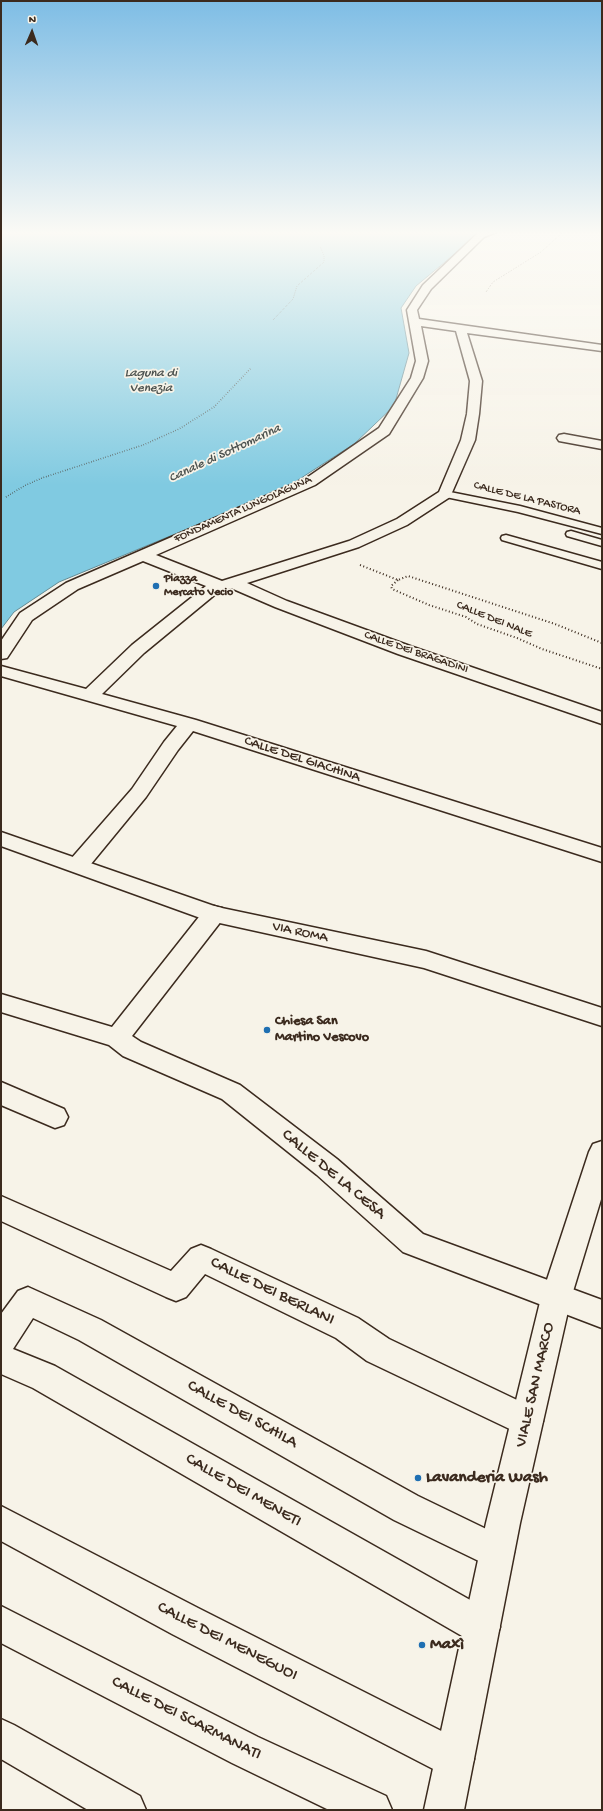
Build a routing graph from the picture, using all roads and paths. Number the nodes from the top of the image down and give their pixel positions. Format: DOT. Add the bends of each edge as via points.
graph roads {
  1 [pos="276,317"];
  2 [pos="414,317"];
  3 [pos="273,320"];
  4 [pos="415,322"];
  5 [pos="460,327"];
  6 [pos="602,348"];
  7 [pos="251,368"];
  8 [pos="564,438"];
  9 [pos="602,445"];
  10 [pos="446,494"];
  11 [pos="6,496"];
  12 [pos="525,510"];
  13 [pos="602,531"];
  14 [pos="506,538"];
  15 [pos="602,543"];
  16 [pos="328,552"];
  17 [pos="143,555"];
  18 [pos="602,566"];
  19 [pos="398,580"];
  20 [pos="227,585"];
  21 [pos="602,643"];
  22 [pos="1,654"];
  23 [pos="602,669"];
  24 [pos="1,671"];
  25 [pos="90,695"];
  26 [pos="602,718"];
  27 [pos="188,724"];
  28 [pos="1,839"];
  29 [pos="602,855"];
  30 [pos="78,865"];
  31 [pos="214,914"];
  32 [pos="1,1003"];
  33 [pos="602,1017"];
  34 [pos="117,1038"];
  35 [pos="1,1093"];
  36 [pos="55,1117"];
  37 [pos="602,1152"];
  38 [pos="1,1208"];
  39 [pos="556,1298"];
  40 [pos="602,1314"];
  41 [pos="1,1340"];
  42 [pos="1,1359"];
  43 [pos="527,1421"];
  44 [pos="1,1523"];
  45 [pos="497,1552"];
  46 [pos="1,1624"];
  47 [pos="482,1627"];
  48 [pos="1,1738"];
  49 [pos="455,1759"];
  50 [pos="447,1809"];
  51 [pos="126,1810"];
  52 [pos="372,1810"];
  1 -- 3 [label="path"];
  2 -- 4 [label="street, FONDAMENTA LUNGOLAGUNA"];
  4 -- 5 [label="street"];
  4 -- 17 [label="street, FONDAMENTA LUNGOLAGUNA" via="422,361 417,378 384,431 310,482"];
  5 -- 6 [label="street"];
  5 -- 10 [label="street" via="476,381 468,440"];
  7 -- 11 [label="path" via="214,407 178,429 143,445 42,478"];
  8 -- 9 [label="street"];
  10 -- 12 [label="lane, CALLE DE LA PASTORA"];
  10 -- 16 [label="street" via="402,522 354,544"];
  12 -- 13 [label="lane, CALLE DE LA PASTORA"];
  12 -- 15 [label="lane" via="520,518"];
  14 -- 18 [label="lane"];
  16 -- 19 [label="path, CALLE DEI NALE"];
  16 -- 20 [label="street"];
  17 -- 20 [label="street, CALLE DEI BRAGADINI"];
  17 -- 22 [label="street, FONDAMENTA LUNGOLAGUNA" via="72,586 26,617"];
  19 -- 21 [label="path, CALLE DEI NALE" via="408,576 555,624"];
  19 -- 23 [label="path, CALLE DEI NALE" via="391,586 392,589 542,649"];
  20 -- 25 [label="street" via="212,589 138,649"];
  20 -- 26 [label="street, CALLE DEI BRAGADINI" via="404,650"];
  24 -- 25 [label="street, CALLE DEL GIACHINA"];
  25 -- 27 [label="street, CALLE DEL GIACHINA"];
  27 -- 29 [label="street, CALLE DEL GIACHINA"];
  27 -- 30 [label="street" via="139,794"];
  28 -- 30 [label="street, VIA ROMA"];
  30 -- 31 [label="street, VIA ROMA"];
  31 -- 33 [label="street, VIA ROMA" via="426,960"];
  31 -- 34 [label="street"];
  32 -- 34 [label="street, CALLE DE LA CESA"];
  34 -- 39 [label="street, CALLE DE LA CESA" via="132,1049 231,1092 326,1168 413,1243"];
  35 -- 36 [label="street"];
  37 -- 39 [label="street, VIALE SAN MARCO"];
  38 -- 43 [label="street, CALLE DEI BERLANI" via="176,1287 201,1258 347,1328 378,1350"];
  39 -- 40 [label="street, CALLE DE LA CESA"];
  39 -- 43 [label="street, VIALE SAN MARCO"];
  41 -- 45 [label="street, CALLE DEI SCHILA" via="28,1301 90,1330 406,1508"];
  42 -- 47 [label="street, CALLE DEI MENETI" via="44,1377"];
  43 -- 45 [label="street, VIALE SAN MARCO"];
  44 -- 49 [label="street, CALLE DEI MENEGUOI" via="192,1625"];
  45 -- 47 [label="street, VIALE SAN MARCO"];
  46 -- 52 [label="street, CALLE DEI SCARMANATI" via="245,1750"];
  47 -- 49 [label="street, VIALE SAN MARCO"];
  48 -- 51 [label="street"];
  49 -- 50 [label="street, VIALE SAN MARCO"];
}
